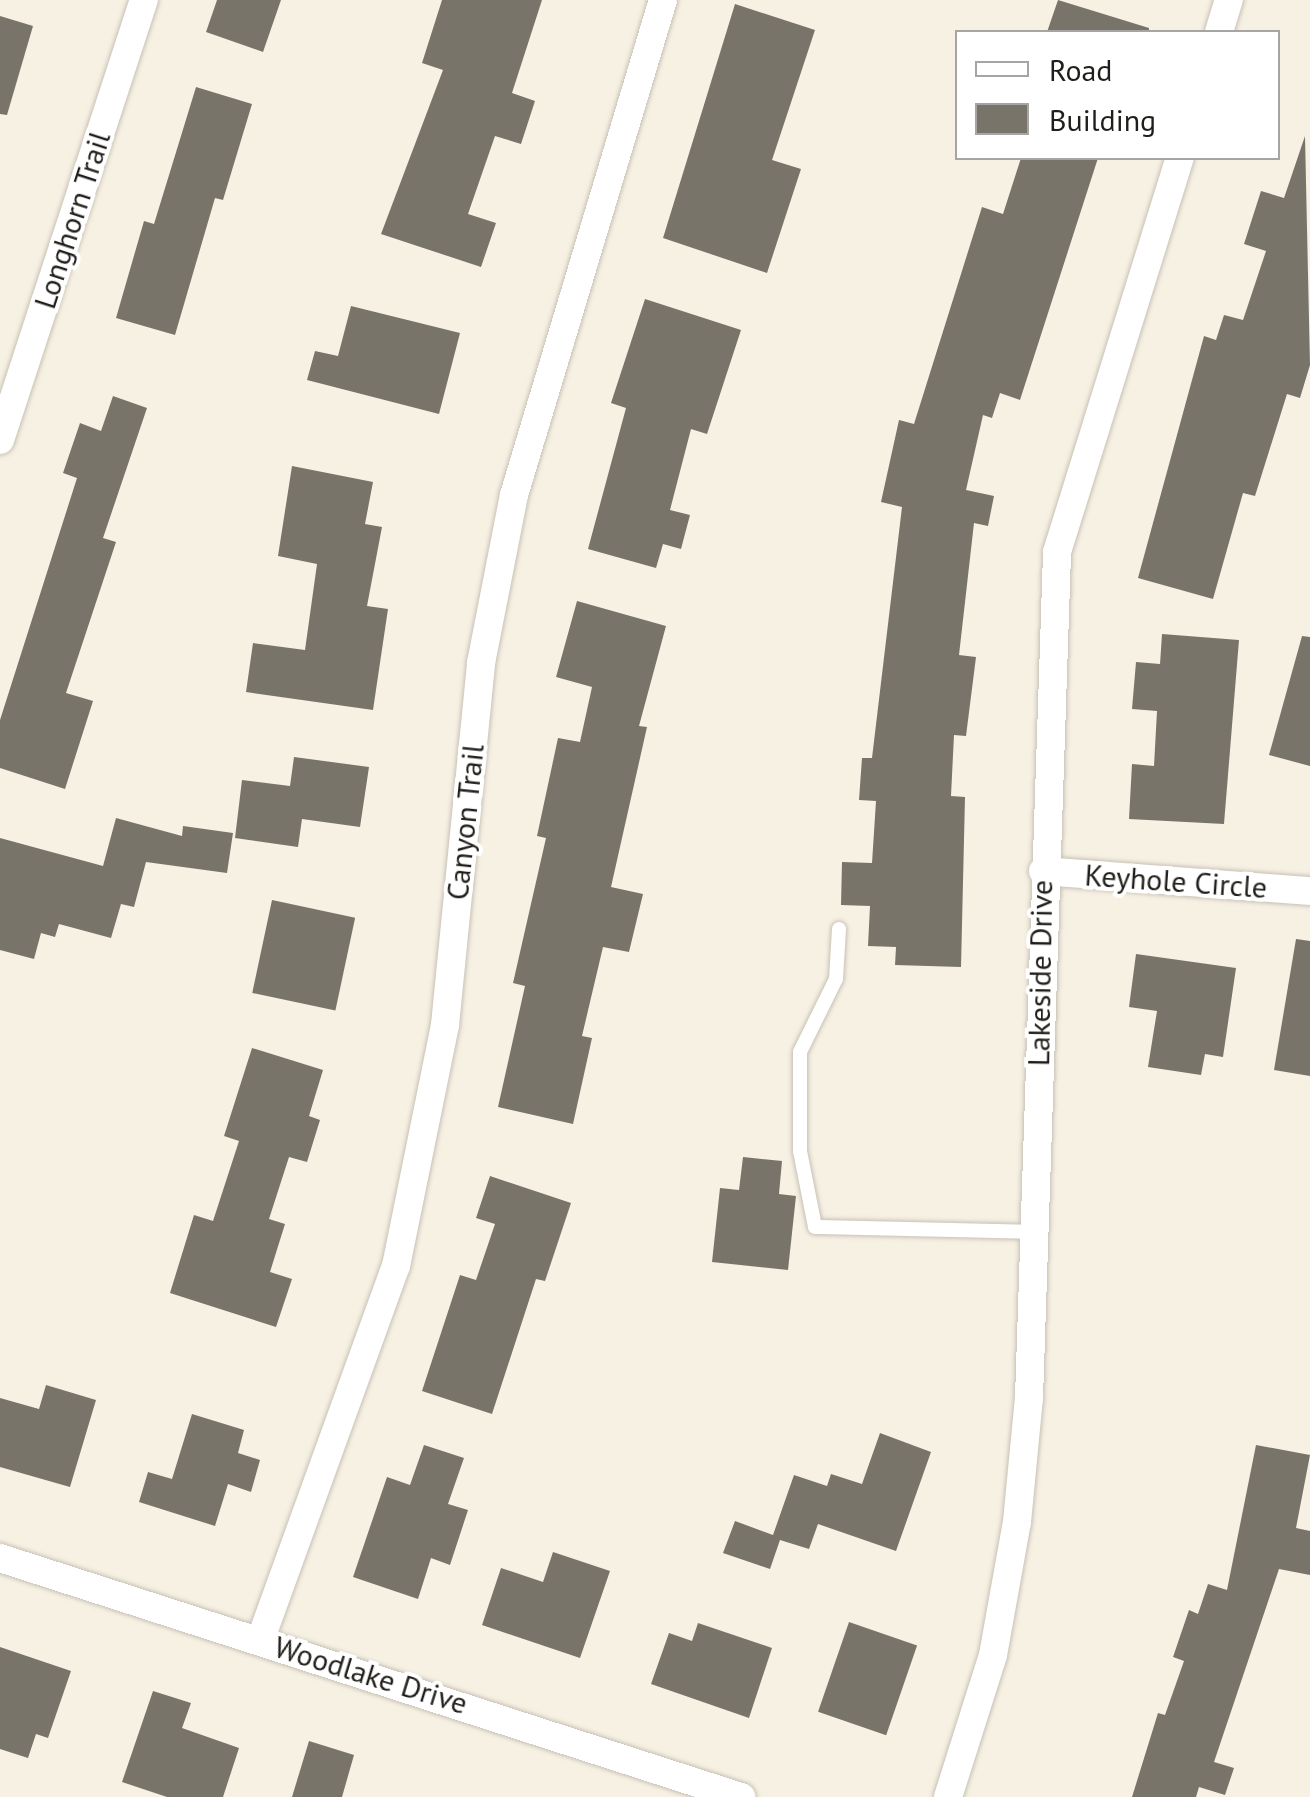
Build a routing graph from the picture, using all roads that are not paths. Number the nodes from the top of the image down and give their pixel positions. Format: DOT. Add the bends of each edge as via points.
graph roads {
  1 [pos="144,0"];
  2 [pos="664,0"];
  3 [pos="1229,0"];
  4 [pos="1220,30"];
  5 [pos="1179,160"];
  6 [pos="0,440"];
  7 [pos="1042,871"];
  8 [pos="1310,891"];
  9 [pos="839,929"];
  10 [pos="1033,1232"];
  11 [pos="0,1558"];
  12 [pos="260,1641"];
  13 [pos="740,1797"];
  14 [pos="948,1797"];
  1 -- 6 [label="street, Longhorn Trail"];
  2 -- 12 [label="street, Canyon Trail" via="514,495 481,664 445,1025 396,1266"];
  3 -- 4 [label="street"];
  5 -- 7 [label="street, Lakeside Drive" via="1057,552"];
  7 -- 8 [label="street, Keyhole Circle"];
  7 -- 10 [label="street, Lakeside Drive"];
  9 -- 10 [label="lane" via="836,979 800,1052 800,1150 815,1227"];
  10 -- 14 [label="street, Lakeside Drive" via="1030,1398 1017,1522 993,1655"];
  11 -- 12 [label="street, Woodlake Drive"];
  12 -- 13 [label="street, Woodlake Drive"];
}
